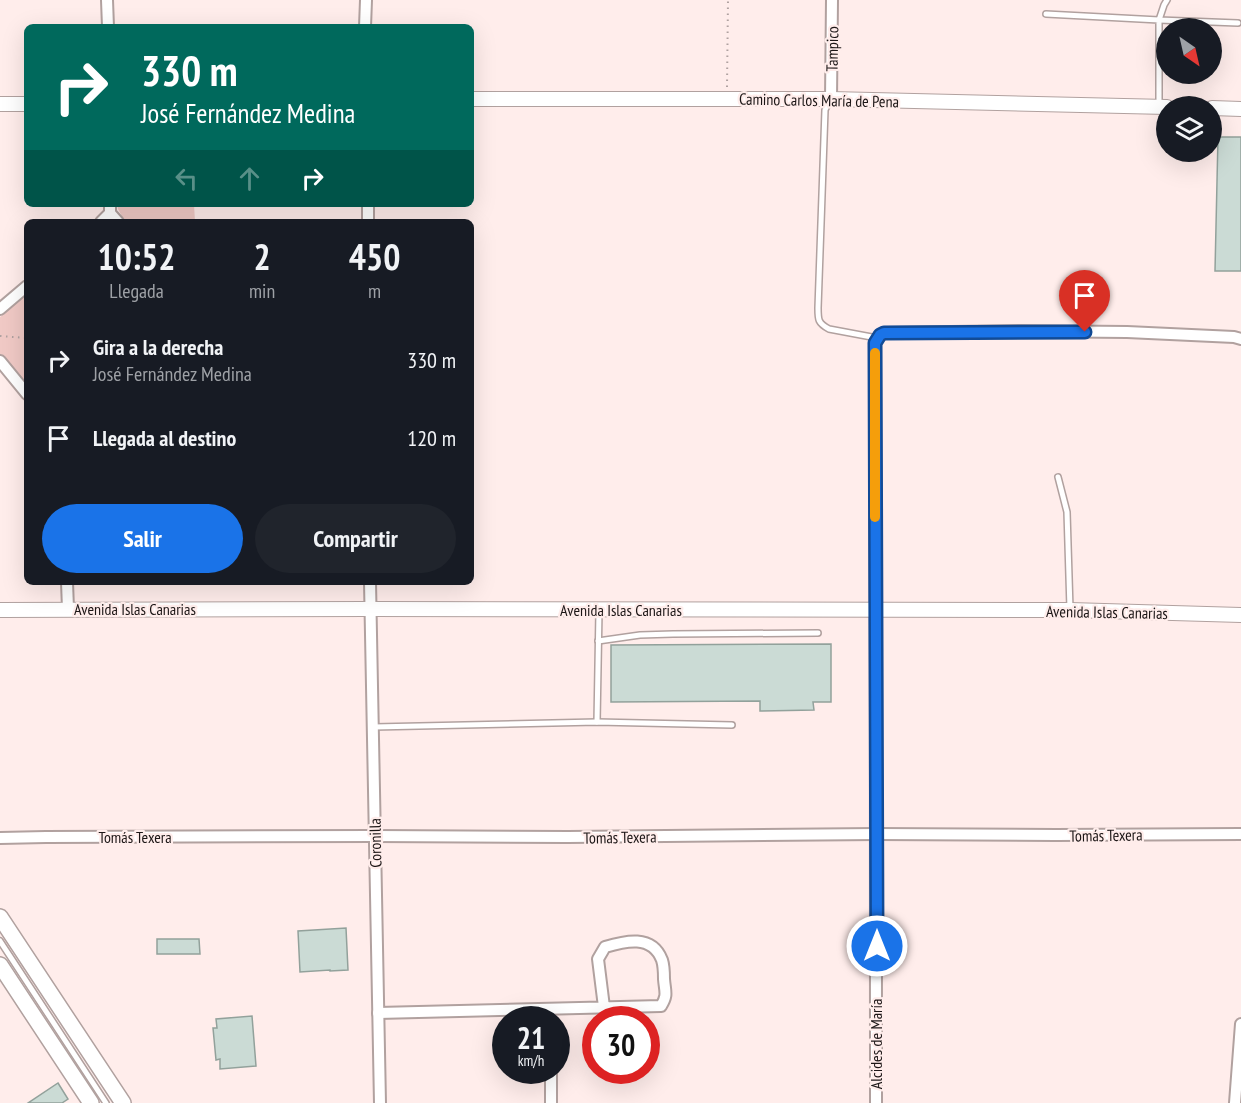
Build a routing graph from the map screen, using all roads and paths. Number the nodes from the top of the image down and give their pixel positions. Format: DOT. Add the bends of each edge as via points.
graph roads {
  1 [pos="107,0"];
  2 [pos="366,0"];
  3 [pos="728,0"];
  4 [pos="832,0"];
  5 [pos="1167,0"];
  6 [pos="1046,14"];
  7 [pos="1160,18"];
  8 [pos="1156,20"];
  9 [pos="1222,22"];
  10 [pos="1238,23"];
  11 [pos="108,24"];
  12 [pos="365,24"];
  13 [pos="474,99"];
  14 [pos="727,99"];
  15 [pos="831,99"];
  16 [pos="0,104"];
  17 [pos="24,104"];
  18 [pos="1156,107"];
  19 [pos="1222,108"];
  20 [pos="1241,109"];
  21 [pos="24,289"];
  22 [pos="0,309"];
  23 [pos="0,336"];
  24 [pos="24,338"];
  25 [pos="877,338"];
  26 [pos="1241,339"];
  27 [pos="0,361"];
  28 [pos="24,390"];
  29 [pos="1058,477"];
  30 [pos="67,585"];
  31 [pos="370,585"];
  32 [pos="68,609"];
  33 [pos="370,609"];
  34 [pos="0,610"];
  35 [pos="599,610"];
  36 [pos="875,610"];
  37 [pos="1070,610"];
  38 [pos="1241,615"];
  39 [pos="818,633"];
  40 [pos="598,640"];
  41 [pos="597,722"];
  42 [pos="732,725"];
  43 [pos="372,727"];
  44 [pos="877,834"];
  45 [pos="1241,834"];
  46 [pos="375,836"];
  47 [pos="0,838"];
  48 [pos="0,917"];
  49 [pos="0,941"];
  50 [pos="0,965"];
  51 [pos="604,1007"];
  52 [pos="492,1010"];
  53 [pos="378,1013"];
  54 [pos="1241,1024"];
  55 [pos="1240,1065"];
  56 [pos="551,1084"];
  57 [pos="91,1103"];
  58 [pos="106,1103"];
  59 [pos="123,1103"];
  60 [pos="380,1103"];
  61 [pos="551,1103"];
  62 [pos="876,1103"];
  63 [pos="1235,1103"];
  1 -- 11 [label="street"];
  2 -- 12 [label="street"];
  3 -- 14 [label="path"];
  4 -- 15 [label="street, Tampico"];
  5 -- 7 [label="lane"];
  6 -- 8 [label="lane"];
  9 -- 10 [label="lane"];
  13 -- 14 [label="street, Camino Carlos María de Pena"];
  14 -- 15 [label="street, Camino Carlos María de Pena"];
  15 -- 18 [label="street, Camino Carlos María de Pena"];
  15 -- 25 [label="lane" via="825,110 818,319 830,329"];
  16 -- 17 [label="street"];
  19 -- 20 [label="street"];
  21 -- 22 [label="street"];
  23 -- 24 [label="path"];
  25 -- 26 [label="street" via="884,333 1021,331"];
  25 -- 36 [label="street, Alcides de María"];
  27 -- 28 [label="street"];
  29 -- 37 [label="lane" via="1067,512"];
  30 -- 32 [label="street"];
  31 -- 33 [label="street, Coronilla"];
  32 -- 33 [label="street, Avenida Islas Canarias"];
  32 -- 34 [label="street, Avenida Islas Canarias"];
  33 -- 35 [label="street, Avenida Islas Canarias"];
  33 -- 43 [label="street, Coronilla"];
  35 -- 36 [label="street, Avenida Islas Canarias"];
  35 -- 40 [label="lane"];
  36 -- 37 [label="street, Avenida Islas Canarias"];
  36 -- 44 [label="street, Alcides de María"];
  37 -- 38 [label="street, Avenida Islas Canarias"];
  39 -- 40 [label="lane" via="640,635"];
  40 -- 41 [label="lane"];
  41 -- 42 [label="lane"];
  41 -- 43 [label="lane"];
  43 -- 46 [label="street, Coronilla"];
  44 -- 45 [label="street, Tomás Texera"];
  44 -- 46 [label="street, Tomás Texera"];
  44 -- 62 [label="street, Alcides de María"];
  46 -- 47 [label="street, Tomás Texera"];
  46 -- 53 [label="street, Coronilla"];
  48 -- 59 [label="main road"];
  49 -- 58 [label="lane"];
  50 -- 57 [label="main road"];
  51 -- 51 [label="street" via="661,1006 666,998 663,962 656,949 642,942 625,941 605,947 598,959"];
  52 -- 53 [label="street"];
  53 -- 60 [label="street, Coronilla"];
  54 -- 55 [label="street"];
  55 -- 63 [label="street"];
  56 -- 61 [label="street"];
}
